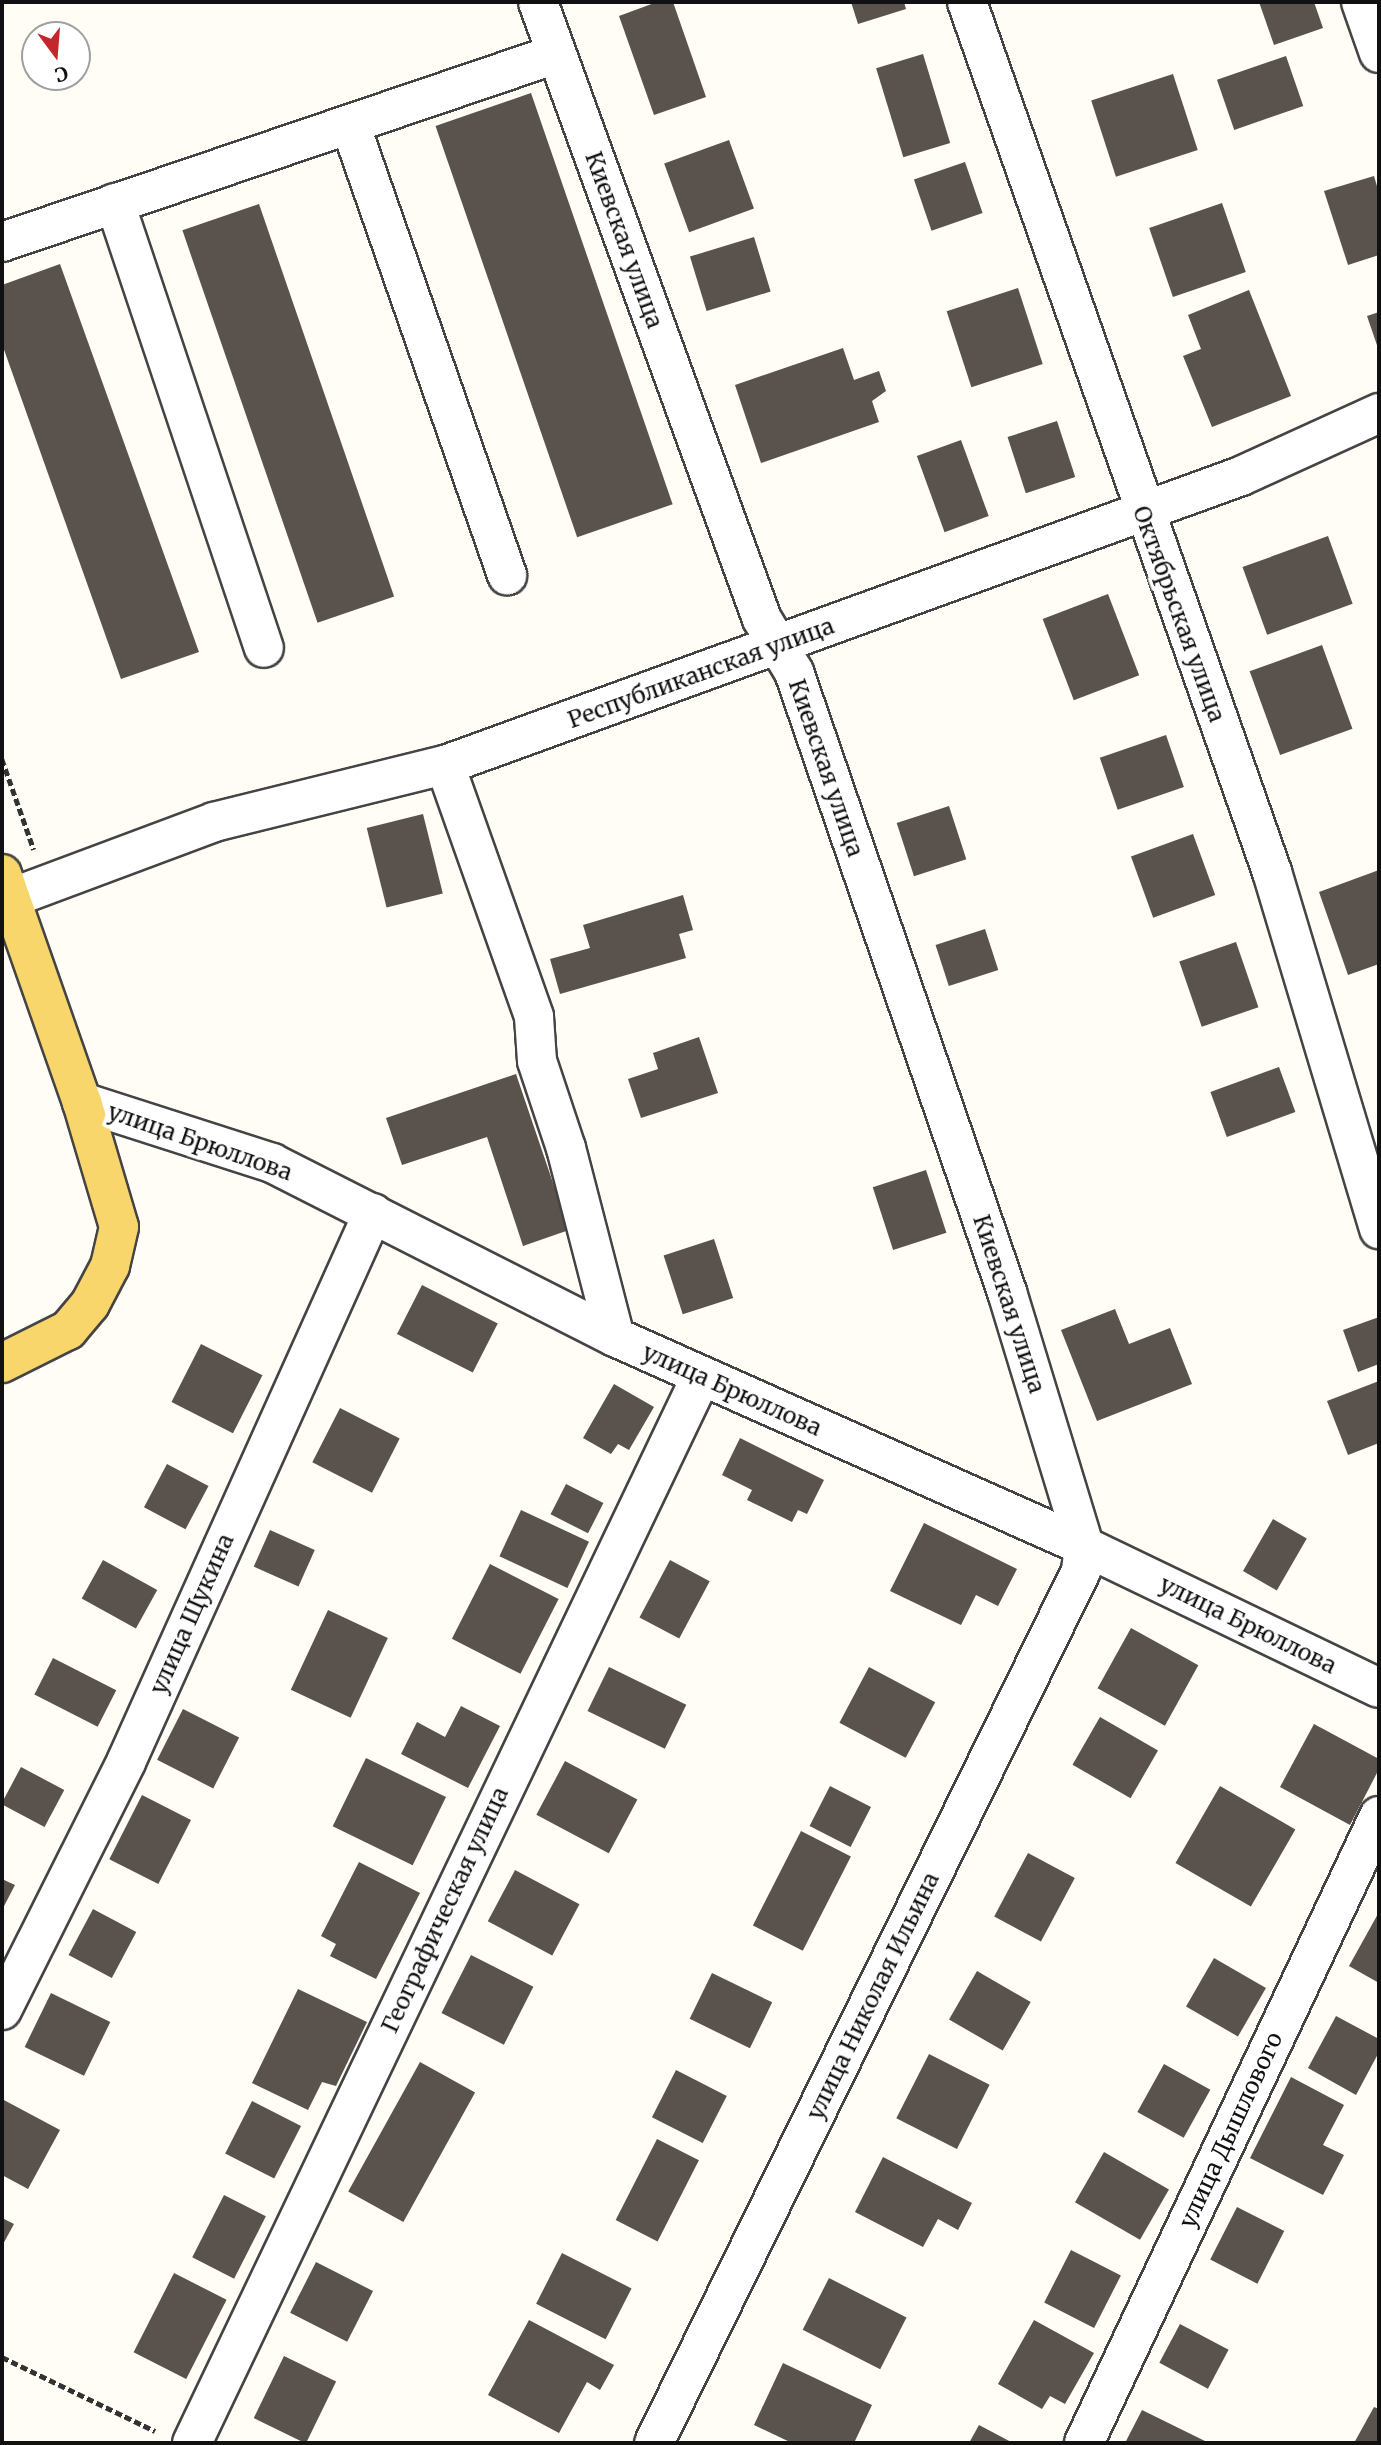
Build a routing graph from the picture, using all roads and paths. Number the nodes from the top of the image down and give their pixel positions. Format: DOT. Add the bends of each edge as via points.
graph roads {
  1 [pos="538,2"];
  2 [pos="967,2"];
  3 [pos="1361,2"];
  4 [pos="1379,53"];
  5 [pos="556,54"];
  6 [pos="350,124"];
  7 [pos="115,203"];
  8 [pos="2,242"];
  9 [pos="1379,413"];
  10 [pos="1142,512"];
  11 [pos="507,575"];
  12 [pos="774,645"];
  13 [pos="264,648"];
  14 [pos="2,759"];
  15 [pos="445,765"];
  16 [pos="31,842"];
  17 [pos="6,886"];
  18 [pos="82,1102"];
  19 [pos="373,1213"];
  20 [pos="1379,1229"];
  21 [pos="615,1337"];
  22 [pos="2,1363"];
  23 [pos="701,1377"];
  24 [pos="1084,1546"];
  25 [pos="1379,1688"];
  26 [pos="1379,1816"];
  27 [pos="2,2010"];
  28 [pos="2,2357"];
  29 [pos="181,2440"];
  30 [pos="654,2443"];
  31 [pos="1084,2443"];
  1 -- 5 [label="street, Киевская улица"];
  2 -- 10 [label="street, Октябрьская улица"];
  3 -- 4 [label="street"];
  5 -- 6 [label="street"];
  5 -- 12 [label="street, Киевская улица"];
  6 -- 7 [label="street"];
  6 -- 11 [label="street"];
  7 -- 8 [label="street"];
  7 -- 13 [label="street"];
  9 -- 10 [label="street, Республиканская улица" via="1241,476"];
  10 -- 12 [label="street, Республиканская улица"];
  10 -- 20 [label="street, Октябрьская улица" via="1272,872"];
  12 -- 15 [label="street, Республиканская улица"];
  12 -- 24 [label="street, Киевская улица" via="798,685 1007,1293"];
  14 -- 16 [label="path"];
  15 -- 17 [label="street, Республиканская улица" via="214,822"];
  15 -- 21 [label="street" via="534,1017 537,1061 566,1148"];
  17 -- 18 [label="main road"];
  18 -- 19 [label="street, улица Брюллова" via="272,1163"];
  18 -- 22 [label="main road" via="119,1227 110,1266 90,1304 68,1330"];
  19 -- 21 [label="street, улица Брюллова"];
  19 -- 27 [label="street, улица Щукина" via="126,1762"];
  21 -- 23 [label="street, улица Брюллова"];
  23 -- 24 [label="street, улица Брюллова"];
  23 -- 29 [label="street, Географическая улица"];
  24 -- 25 [label="street, улица Брюллова"];
  24 -- 30 [label="street, улица Николая Ильина" via="1081,1571"];
  26 -- 31 [label="street, улица Дышлового"];
  28 -- 29 [label="path"];
}
